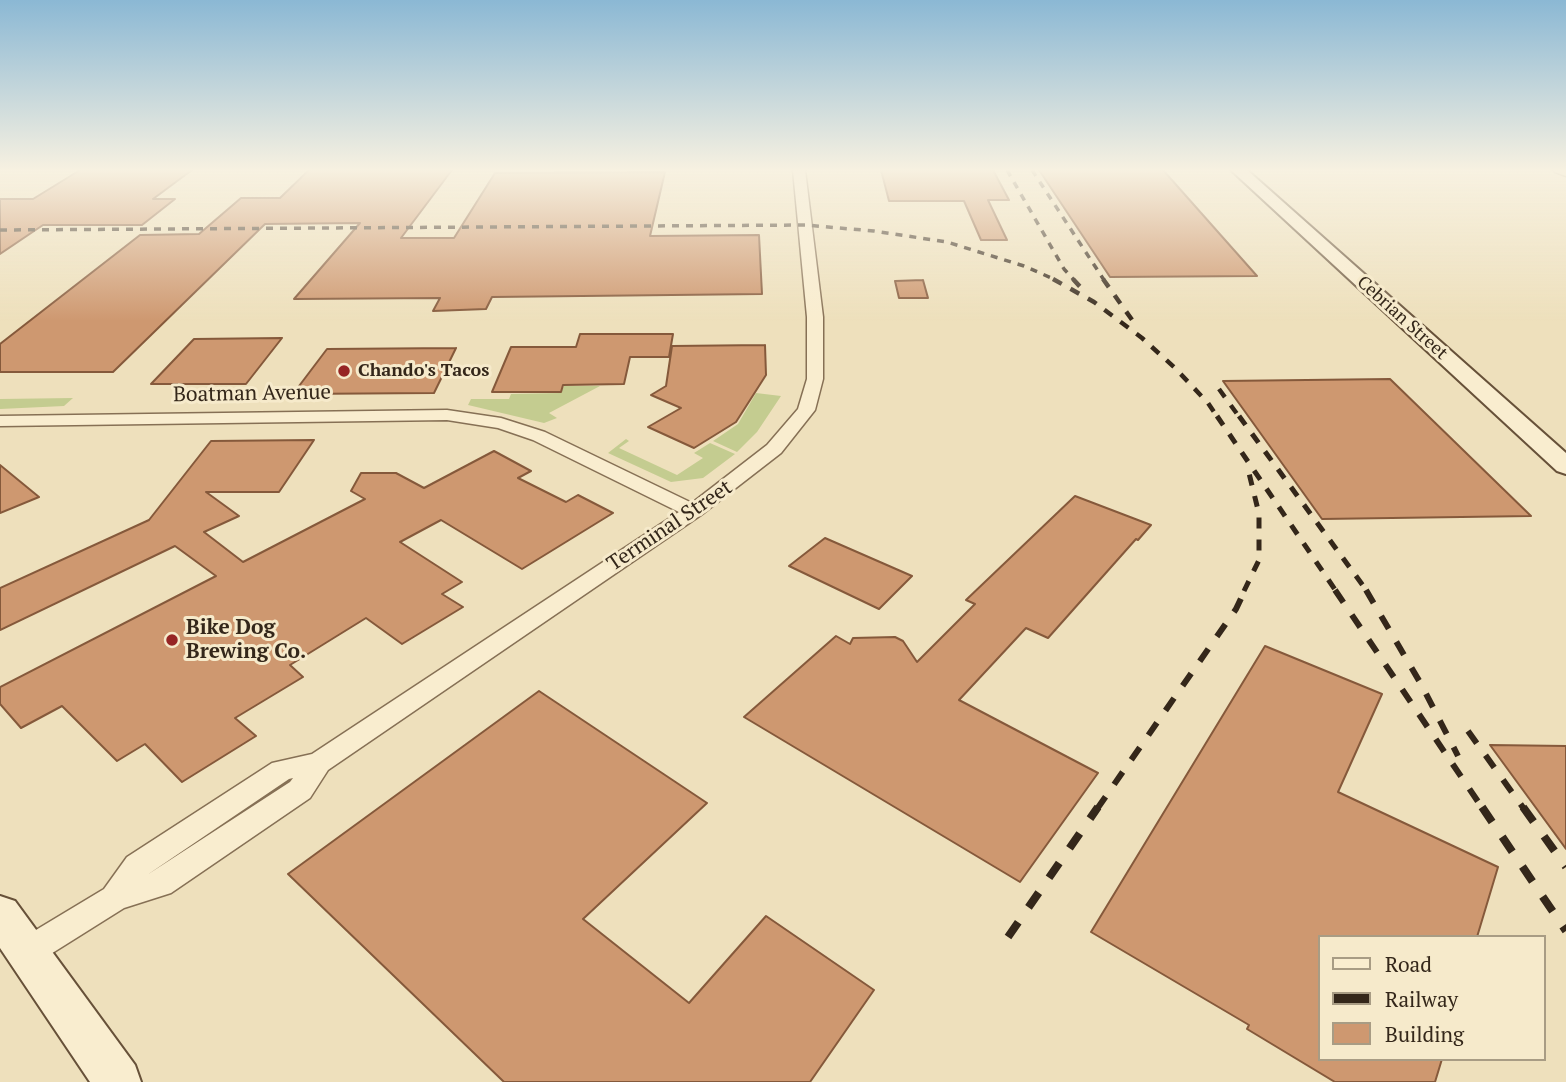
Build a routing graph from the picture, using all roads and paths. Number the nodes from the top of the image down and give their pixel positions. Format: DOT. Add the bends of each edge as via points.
graph roads {
  1 [pos="804,220"];
  2 [pos="1294,220"];
  3 [pos="0,421"];
  4 [pos="1566,466"];
  5 [pos="694,511"];
  6 [pos="0,914"];
  7 [pos="27,952"];
  8 [pos="117,1082"];
  1 -- 5 [label="street, Terminal Street" via="815,317 812,394 806,410 774,449"];
  2 -- 4 [label="street, Cebrian Street"];
  3 -- 5 [label="street, Boatman Avenue" via="447,415 501,423 539,436"];
  5 -- 7 [label="street, Terminal Street" via="319,763 300,790 160,884 115,898"];
  6 -- 7 [label="street"];
  7 -- 8 [label="street"];
}
